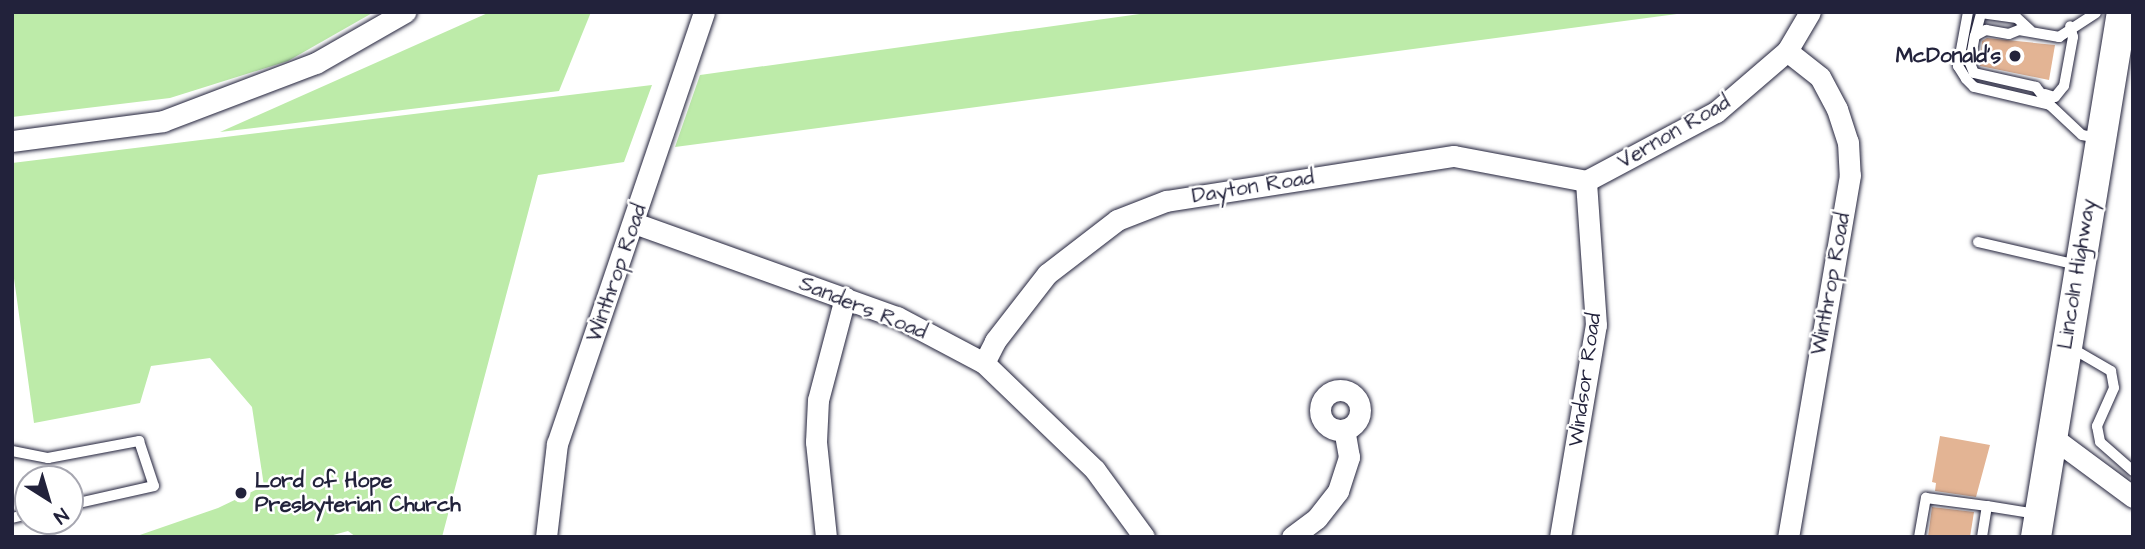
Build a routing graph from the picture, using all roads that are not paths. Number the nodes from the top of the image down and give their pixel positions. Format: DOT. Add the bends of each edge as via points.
graph roads {
  1 [pos="405,12"];
  2 [pos="704,12"];
  3 [pos="1810,12"];
  4 [pos="1968,12"];
  5 [pos="2018,12"];
  6 [pos="2108,14"];
  7 [pos="2070,26"];
  8 [pos="2029,30"];
  9 [pos="1975,36"];
  10 [pos="1787,51"];
  11 [pos="2123,59"];
  12 [pos="2045,94"];
  13 [pos="2050,106"];
  14 [pos="2100,138"];
  15 [pos="12,141"];
  16 [pos="1586,181"];
  17 [pos="634,223"];
  18 [pos="1978,242"];
  19 [pos="2078,265"];
  20 [pos="845,298"];
  21 [pos="2066,345"];
  22 [pos="984,363"];
  23 [pos="1344,430"];
  24 [pos="2052,437"];
  25 [pos="2100,442"];
  26 [pos="12,451"];
  27 [pos="2090,465"];
  28 [pos="2133,471"];
  29 [pos="2131,491"];
  30 [pos="84,502"];
  31 [pos="1987,506"];
  32 [pos="2038,526"];
  33 [pos="546,537"];
  34 [pos="826,537"];
  35 [pos="1144,537"];
  36 [pos="1292,537"];
  37 [pos="1560,537"];
  38 [pos="1788,537"];
  39 [pos="1919,537"];
  40 [pos="1982,537"];
  1 -- 15 [label="street" via="316,63 163,121"];
  2 -- 17 [label="street, Winthrop Road"];
  3 -- 10 [label="street, Vernon Road"];
  4 -- 13 [label="lane" via="1958,66 1966,79 1974,87"];
  5 -- 8 [label="lane"];
  6 -- 7 [label="lane"];
  6 -- 11 [label="main road, Lincoln Highway"];
  7 -- 8 [label="lane" via="2059,37"];
  7 -- 12 [label="lane" via="2073,37 2064,86 2055,97"];
  8 -- 9 [label="lane" via="2009,34 1986,30"];
  8 -- 9 [label="lane" via="2017,18 1981,13"];
  9 -- 12 [label="lane" via="1970,63 1975,73 2030,85"];
  10 -- 16 [label="street, Vernon Road" via="1716,112"];
  10 -- 38 [label="street, Winthrop Road" via="1820,77 1837,109 1848,142 1850,174"];
  11 -- 14 [label="main road, Lincoln Highway"];
  12 -- 13 [label="lane"];
  13 -- 14 [label="lane" via="2082,135"];
  14 -- 19 [label="main road, Lincoln Highway"];
  16 -- 22 [label="street, Dayton Road" via="1454,156 1166,201 1117,220 1047,274"];
  16 -- 37 [label="street, Windsor Road" via="1596,325"];
  17 -- 20 [label="street, Sanders Road"];
  17 -- 33 [label="street, Winthrop Road" via="557,444"];
  18 -- 19 [label="lane"];
  19 -- 21 [label="main road, Lincoln Highway"];
  20 -- 22 [label="street, Sanders Road" via="897,317"];
  20 -- 34 [label="street" via="818,400 817,455"];
  21 -- 24 [label="main road, Lincoln Highway"];
  21 -- 25 [label="lane" via="2111,371 2114,388 2097,426"];
  22 -- 35 [label="street, Sanders Road" via="1096,470"];
  23 -- 36 [label="street" via="1349,457 1338,491 1317,518"];
  24 -- 27 [label="street"];
  24 -- 32 [label="main road, Lincoln Highway"];
  25 -- 27 [label="lane"];
  25 -- 28 [label="lane"];
  26 -- 30 [label="lane" via="48,458 139,440 154,486"];
  27 -- 29 [label="street"];
  31 -- 32 [label="lane"];
  31 -- 39 [label="lane" via="1926,498"];
  31 -- 40 [label="lane"];
}
